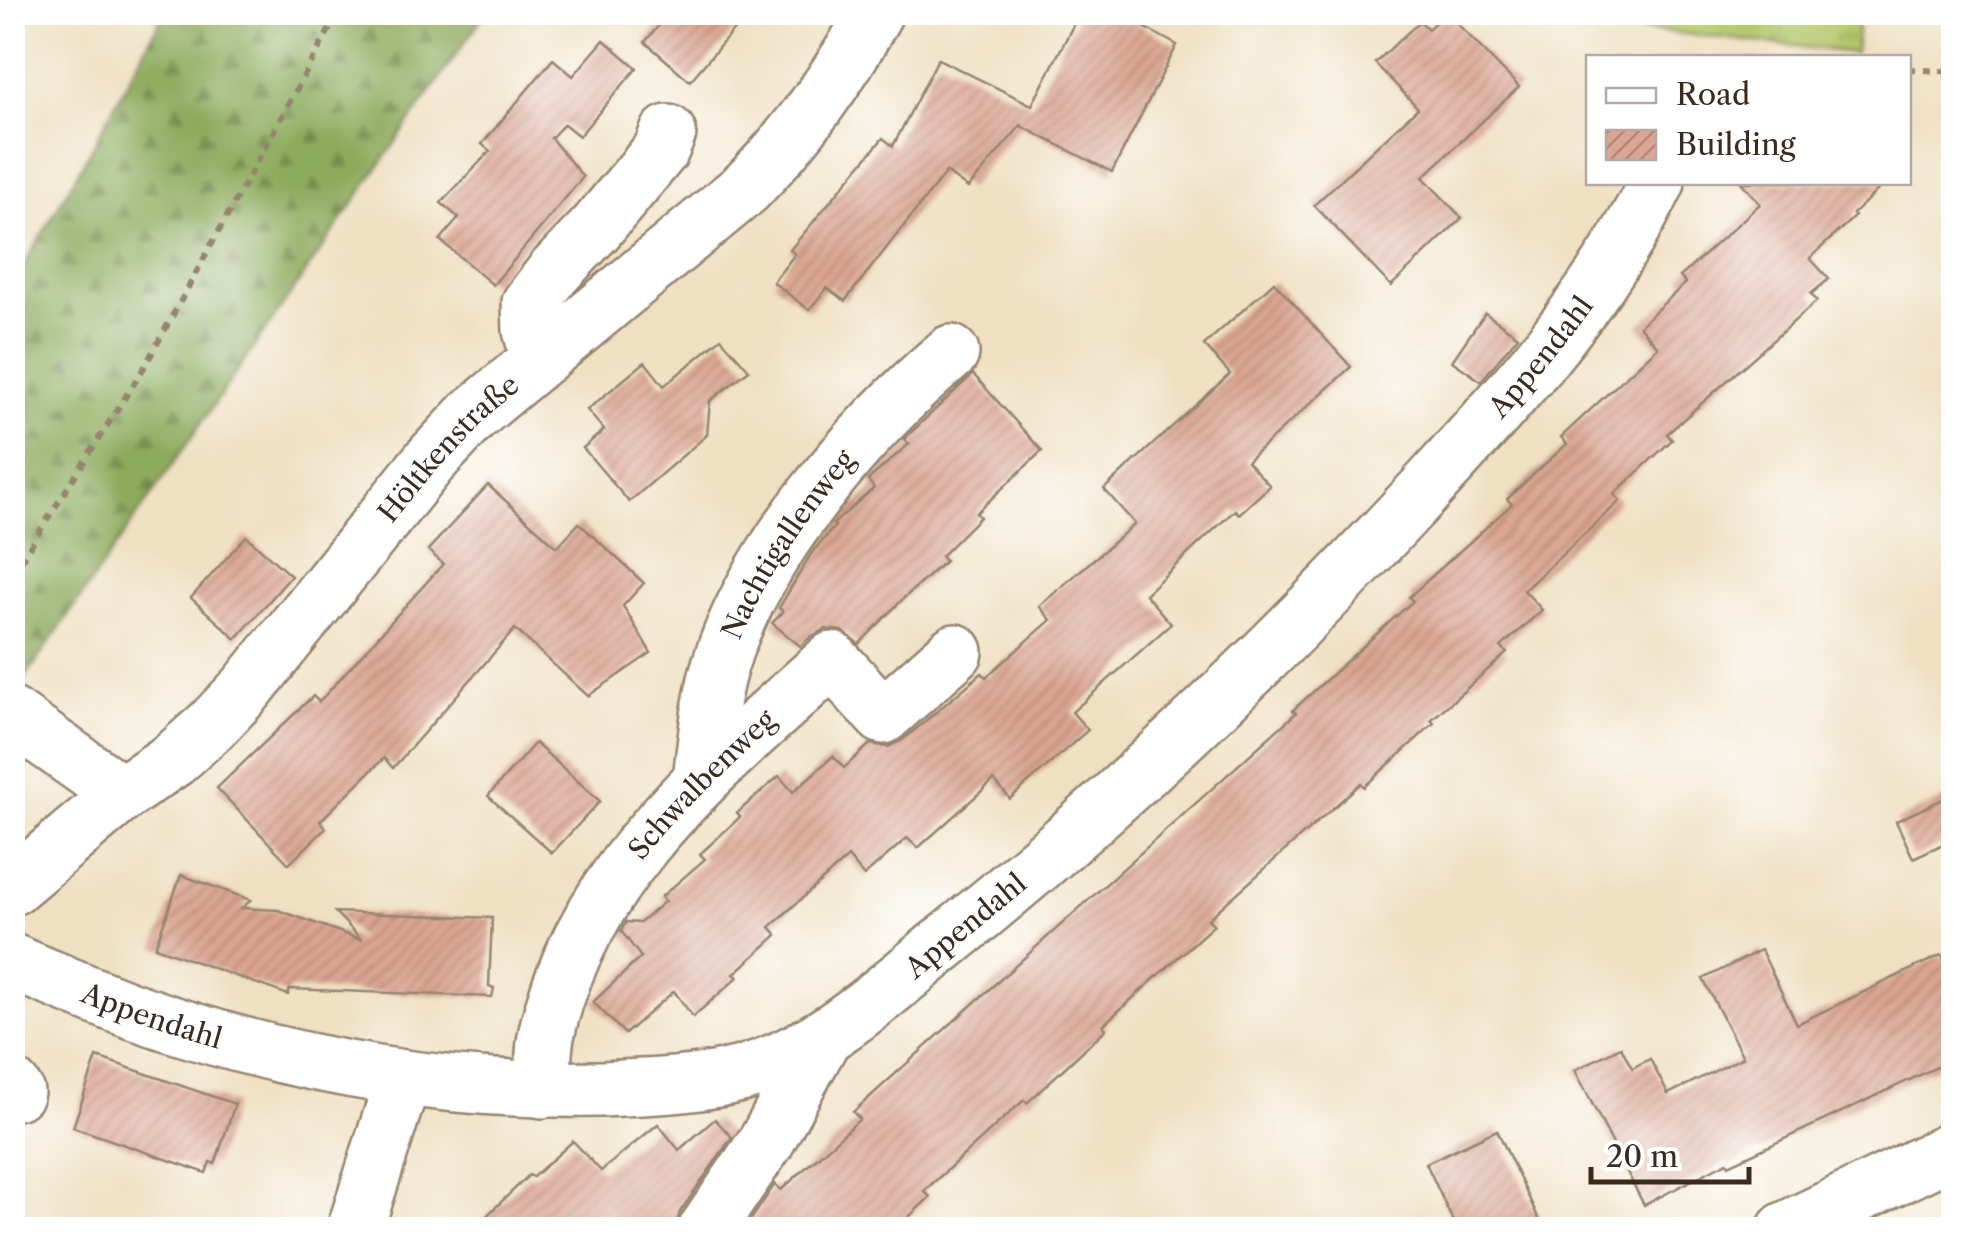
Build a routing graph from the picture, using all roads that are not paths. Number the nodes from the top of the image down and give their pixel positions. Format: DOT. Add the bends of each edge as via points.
graph roads {
  1 [pos="875,12"];
  2 [pos="668,132"];
  3 [pos="1655,185"];
  4 [pos="951,353"];
  5 [pos="539,359"];
  6 [pos="955,652"];
  7 [pos="12,716"];
  8 [pos="701,778"];
  9 [pos="122,794"];
  10 [pos="12,886"];
  11 [pos="12,962"];
  12 [pos="823,1038"];
  13 [pos="403,1080"];
  14 [pos="542,1090"];
  15 [pos="1954,1149"];
  16 [pos="355,1230"];
  17 [pos="706,1230"];
  18 [pos="1785,1230"];
  1 -- 5 [label="street, Höltkenstraße" via="835,82 774,160"];
  2 -- 5 [label="street" via="661,150 530,303"];
  3 -- 12 [label="street, Appendahl" via="1556,343 1373,546 1163,754 1002,896"];
  4 -- 8 [label="street, Nachtigallenweg" via="852,449 777,549 720,663"];
  5 -- 9 [label="street, Höltkenstraße" via="430,461 248,688 174,759"];
  6 -- 8 [label="street, Schwalbenweg" via="884,716 832,660"];
  7 -- 9 [label="street"];
  8 -- 14 [label="street, Schwalbenweg" via="644,841 590,919 558,995"];
  9 -- 10 [label="street"];
  11 -- 13 [label="street, Appendahl" via="217,1038"];
  12 -- 14 [label="street, Appendahl" via="784,1059 700,1082"];
  12 -- 17 [label="street" via="766,1142"];
  13 -- 14 [label="street, Appendahl"];
  13 -- 16 [label="street"];
  15 -- 18 [label="street"];
}
